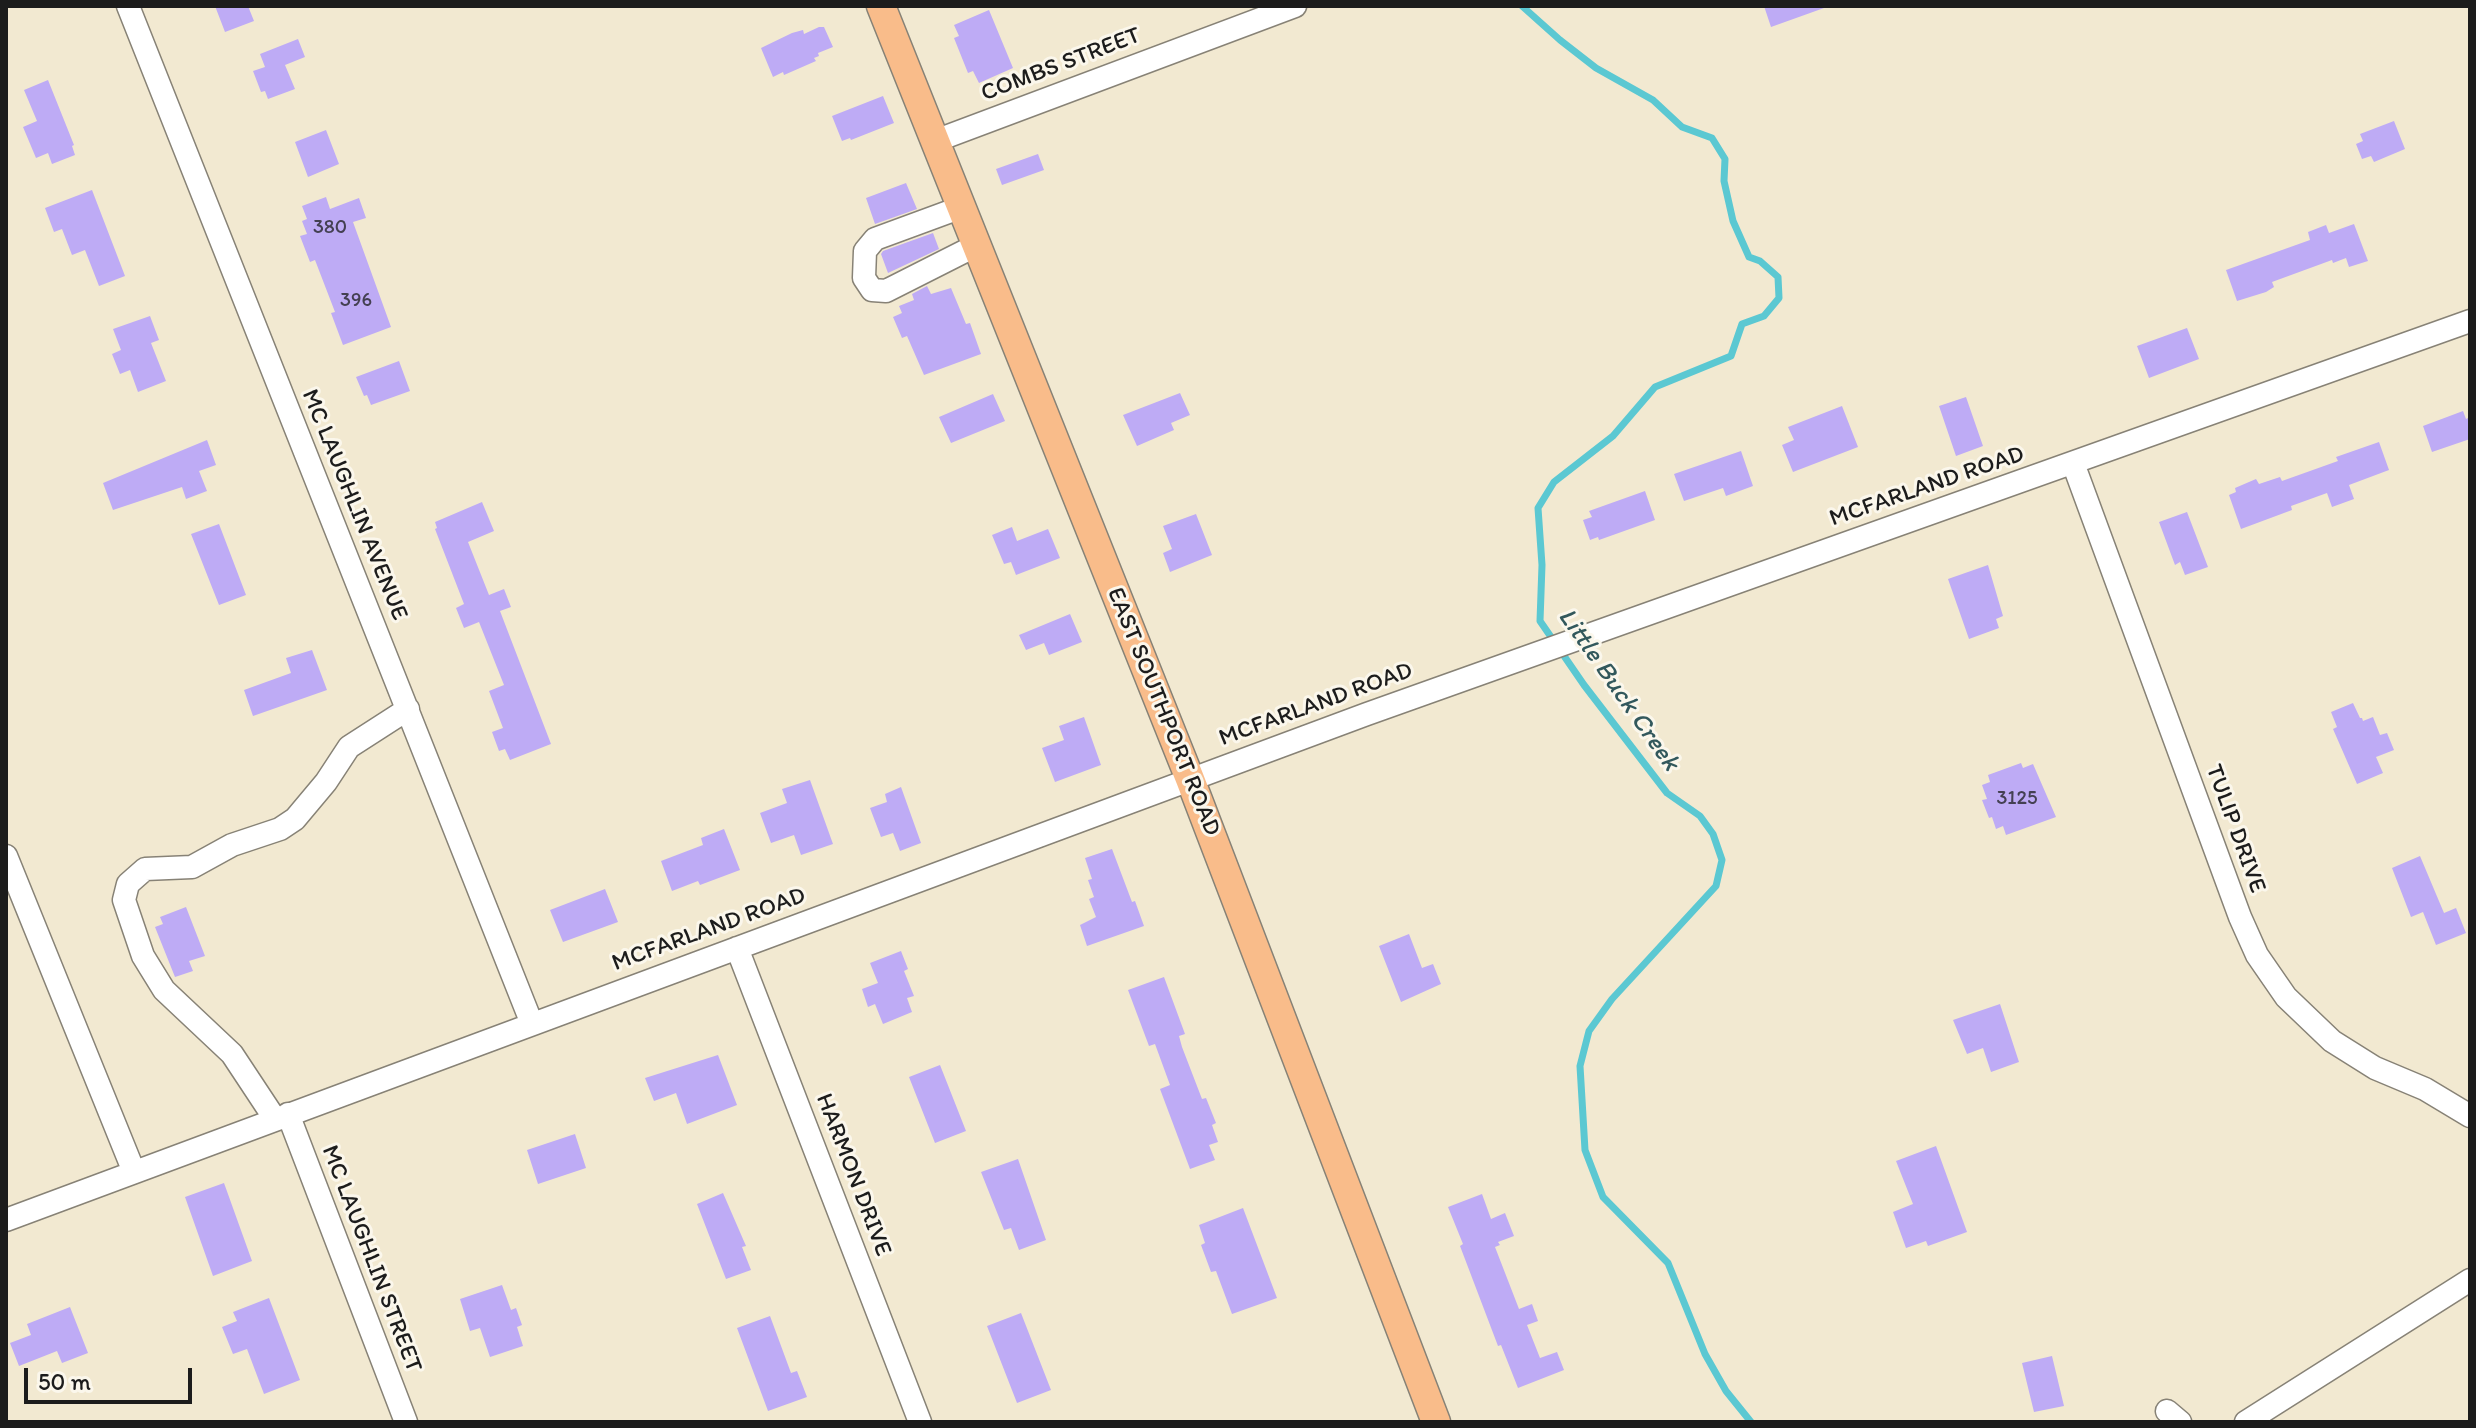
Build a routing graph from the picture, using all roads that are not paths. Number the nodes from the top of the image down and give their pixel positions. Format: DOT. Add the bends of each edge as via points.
graph roads {
  1 [pos="128,6"];
  2 [pos="881,6"];
  3 [pos="1295,6"];
  4 [pos="935,141"];
  5 [pos="962,207"];
  6 [pos="977,245"];
  7 [pos="2470,321"];
  8 [pos="2073,463"];
  9 [pos="408,709"];
  10 [pos="1190,779"];
  11 [pos="6,856"];
  12 [pos="737,948"];
  13 [pos="532,1024"];
  14 [pos="2470,1116"];
  15 [pos="282,1117"];
  16 [pos="134,1172"];
  17 [pos="6,1220"];
  18 [pos="2470,1280"];
  19 [pos="406,1422"];
  20 [pos="920,1422"];
  21 [pos="1436,1422"];
  22 [pos="2246,1422"];
  1 -- 9 [label="street, MC LAUGHLIN AVENUE"];
  2 -- 4 [label="main road, EAST SOUTHPORT ROAD"];
  3 -- 4 [label="street, COMBS STREET"];
  4 -- 5 [label="main road, EAST SOUTHPORT ROAD"];
  5 -- 6 [label="main road, EAST SOUTHPORT ROAD"];
  5 -- 6 [label="street" via="875,239 865,251 864,278 872,290 886,291"];
  6 -- 10 [label="main road, EAST SOUTHPORT ROAD"];
  7 -- 8 [label="street, MCFARLAND ROAD"];
  8 -- 10 [label="street, MCFARLAND ROAD"];
  8 -- 14 [label="street, TULIP DRIVE" via="2257,955 2286,997 2332,1041"];
  9 -- 13 [label="street, MC LAUGHLIN AVENUE"];
  9 -- 15 [label="street, MC LAUGHLIN STREET" via="349,747 295,819 280,829 232,845 192,867 145,869 128,884 124,900 143,956 164,990 232,1054"];
  10 -- 12 [label="street, MCFARLAND ROAD"];
  10 -- 21 [label="main road, EAST SOUTHPORT ROAD"];
  11 -- 16 [label="street"];
  12 -- 13 [label="street, MCFARLAND ROAD"];
  12 -- 20 [label="street, HARMON DRIVE"];
  13 -- 15 [label="street, MCFARLAND ROAD"];
  15 -- 16 [label="street, MCFARLAND ROAD"];
  15 -- 19 [label="street, MC LAUGHLIN STREET"];
  16 -- 17 [label="street, MCFARLAND ROAD"];
  18 -- 22 [label="street"];
}
